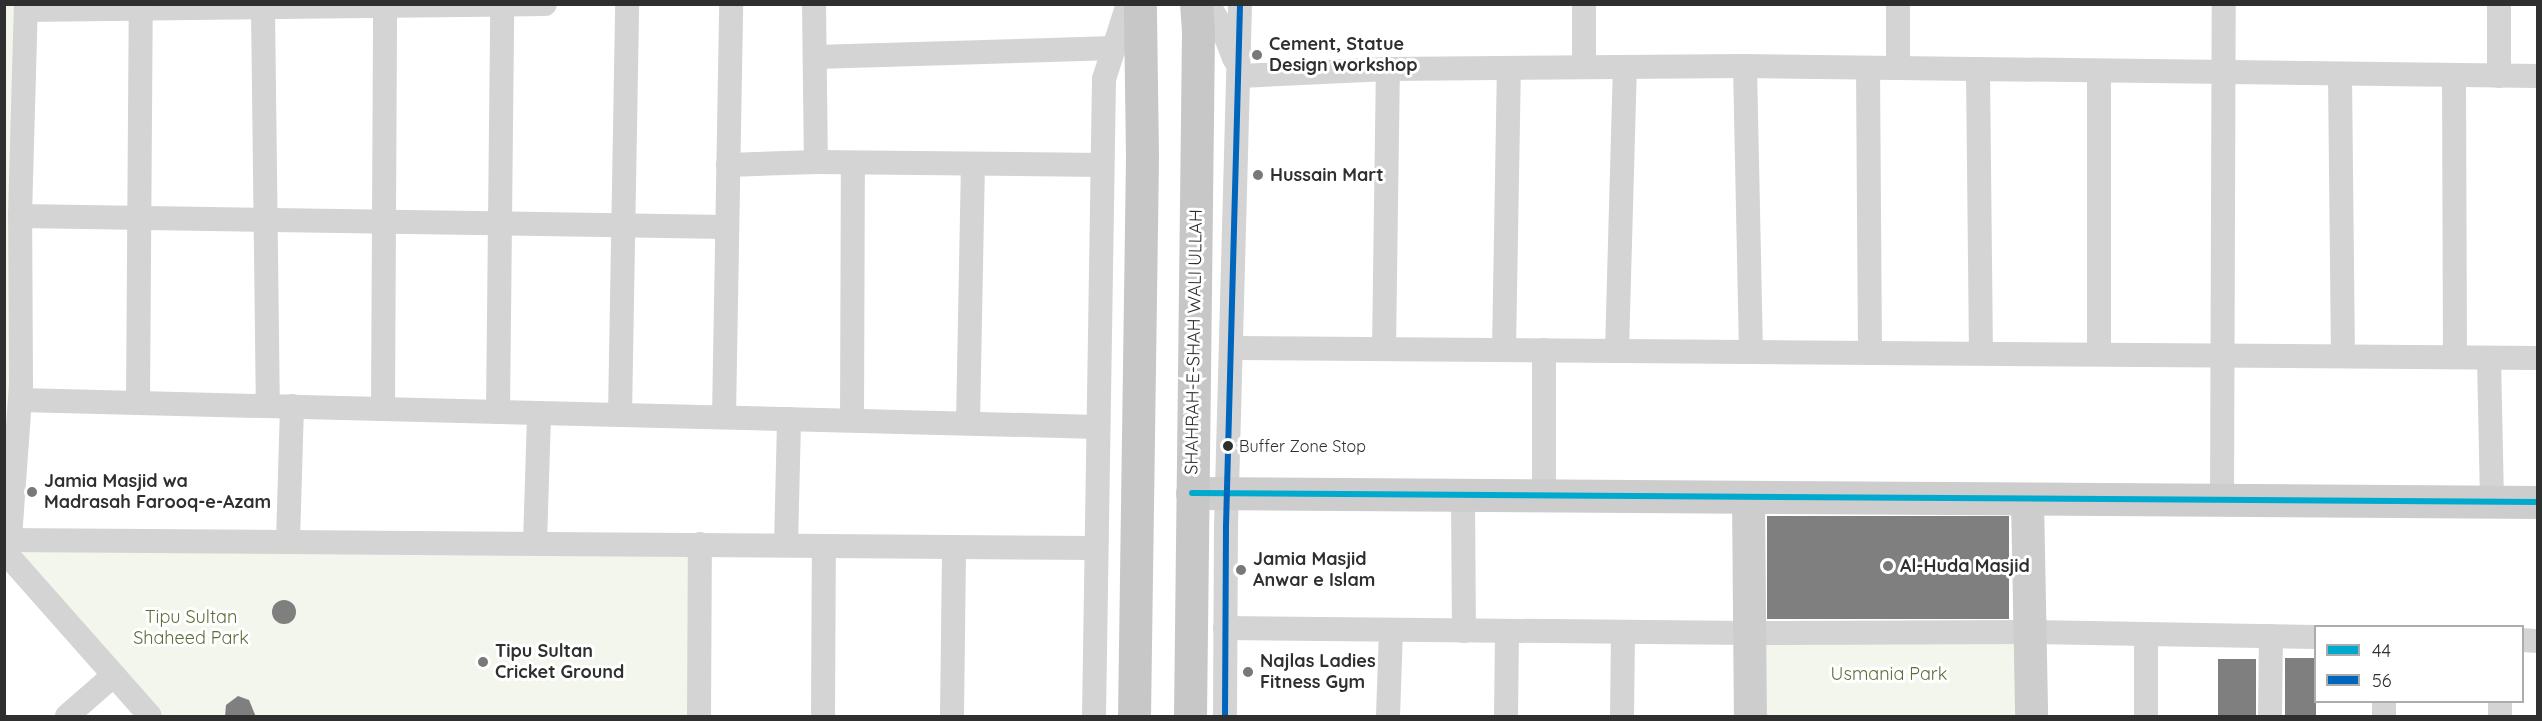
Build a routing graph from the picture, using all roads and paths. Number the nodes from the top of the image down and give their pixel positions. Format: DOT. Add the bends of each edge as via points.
graph roads {
  1 [pos="545,4"];
  2 [pos="627,4"];
  3 [pos="731,4"];
  4 [pos="814,4"];
  5 [pos="1128,4"];
  6 [pos="1140,4"];
  7 [pos="1196,4"];
  8 [pos="1208,4"];
  9 [pos="1240,4"];
  10 [pos="1584,4"];
  11 [pos="1898,4"];
  12 [pos="2224,4"];
  13 [pos="2499,4"];
  14 [pos="502,5"];
  15 [pos="294,6"];
  16 [pos="385,6"];
  17 [pos="26,8"];
  18 [pos="263,8"];
  19 [pos="141,9"];
  20 [pos="1115,48"];
  21 [pos="815,57"];
  22 [pos="1745,66"];
  23 [pos="1584,67"];
  24 [pos="1625,67"];
  25 [pos="1509,68"];
  26 [pos="1868,68"];
  27 [pos="1898,68"];
  28 [pos="1388,69"];
  29 [pos="1978,70"];
  30 [pos="2099,72"];
  31 [pos="2223,74"];
  32 [pos="2340,74"];
  33 [pos="2454,75"];
  34 [pos="2538,75"];
  35 [pos="1240,76"];
  36 [pos="2499,76"];
  37 [pos="816,162"];
  38 [pos="854,163"];
  39 [pos="973,164"];
  40 [pos="728,165"];
  41 [pos="1102,165"];
  42 [pos="20,216"];
  43 [pos="139,218"];
  44 [pos="266,220"];
  45 [pos="384,222"];
  46 [pos="500,224"];
  47 [pos="623,225"];
  48 [pos="727,227"];
  49 [pos="1231,348"];
  50 [pos="1384,349"];
  51 [pos="1504,350"];
  52 [pos="1544,350"];
  53 [pos="1617,350"];
  54 [pos="1751,351"];
  55 [pos="1870,352"];
  56 [pos="1981,353"];
  57 [pos="2100,354"];
  58 [pos="2222,354"];
  59 [pos="2343,356"];
  60 [pos="2455,357"];
  61 [pos="2489,358"];
  62 [pos="2538,358"];
  63 [pos="20,400"];
  64 [pos="138,402"];
  65 [pos="268,406"];
  66 [pos="292,406"];
  67 [pos="383,409"];
  68 [pos="498,412"];
  69 [pos="539,413"];
  70 [pos="620,415"];
  71 [pos="724,417"];
  72 [pos="789,419"];
  73 [pos="852,420"];
  74 [pos="968,423"];
  75 [pos="1098,426"];
  76 [pos="1192,493"];
  77 [pos="1227,495"];
  78 [pos="1463,496"];
  79 [pos="1544,496"];
  80 [pos="1748,497"];
  81 [pos="2027,499"];
  82 [pos="2222,500"];
  83 [pos="2492,502"];
  84 [pos="2538,502"];
  85 [pos="288,541"];
  86 [pos="6,543"];
  87 [pos="535,543"];
  88 [pos="700,544"];
  89 [pos="786,545"];
  90 [pos="824,546"];
  91 [pos="954,548"];
  92 [pos="1096,548"];
  93 [pos="1226,628"];
  94 [pos="1390,630"];
  95 [pos="1464,631"];
  96 [pos="1507,631"];
  97 [pos="1623,632"];
  98 [pos="2029,632"];
  99 [pos="1749,633"];
  100 [pos="2146,634"];
  101 [pos="2271,636"];
  102 [pos="2314,636"];
  103 [pos="114,675"];
  104 [pos="1190,683"];
  105 [pos="1225,683"];
  106 [pos="67,717"];
  107 [pos="150,717"];
  108 [pos="699,717"];
  109 [pos="823,717"];
  110 [pos="952,717"];
  111 [pos="1094,717"];
  112 [pos="1134,717"];
  113 [pos="1190,717"];
  114 [pos="1225,717"];
  115 [pos="1388,717"];
  116 [pos="1506,717"];
  117 [pos="1622,717"];
  118 [pos="1750,717"];
  119 [pos="2031,717"];
  120 [pos="2146,717"];
  121 [pos="2270,717"];
  1 -- 14 [label="street"];
  2 -- 47 [label="street"];
  3 -- 40 [label="street"];
  4 -- 21 [label="street"];
  5 -- 20 [label="street"];
  6 -- 112 [label="main road" via="1142,156"];
  7 -- 76 [label="main road, SHAHRAH-E-SHAH WALI ULLAH"];
  8 -- 35 [label="street" via="1222,27"];
  9 -- 35 [label="street"];
  10 -- 23 [label="street"];
  11 -- 27 [label="street"];
  12 -- 31 [label="street"];
  13 -- 36 [label="street"];
  14 -- 16 [label="street"];
  14 -- 46 [label="street"];
  15 -- 16 [label="street"];
  15 -- 18 [label="street"];
  16 -- 45 [label="street"];
  17 -- 19 [label="street"];
  17 -- 42 [label="street"];
  18 -- 19 [label="street"];
  18 -- 44 [label="street"];
  19 -- 43 [label="street"];
  20 -- 21 [label="street"];
  20 -- 41 [label="street" via="1104,79"];
  21 -- 37 [label="street"];
  22 -- 24 [label="street"];
  22 -- 26 [label="street"];
  22 -- 54 [label="street"];
  23 -- 24 [label="street"];
  23 -- 25 [label="street"];
  24 -- 53 [label="street"];
  25 -- 28 [label="street"];
  25 -- 51 [label="street"];
  26 -- 27 [label="street"];
  26 -- 55 [label="street"];
  27 -- 29 [label="street"];
  28 -- 35 [label="street"];
  28 -- 50 [label="street"];
  29 -- 30 [label="street"];
  29 -- 56 [label="street"];
  30 -- 31 [label="street"];
  30 -- 57 [label="street"];
  31 -- 32 [label="street"];
  31 -- 58 [label="street"];
  32 -- 33 [label="street"];
  32 -- 59 [label="street"];
  33 -- 36 [label="street"];
  33 -- 60 [label="street"];
  34 -- 36 [label="street"];
  35 -- 49 [label="street"];
  37 -- 38 [label="street"];
  37 -- 40 [label="street"];
  38 -- 39 [label="street"];
  38 -- 73 [label="street"];
  39 -- 41 [label="street"];
  39 -- 74 [label="street"];
  40 -- 48 [label="street"];
  41 -- 75 [label="street"];
  42 -- 43 [label="street"];
  42 -- 63 [label="street"];
  43 -- 44 [label="street"];
  43 -- 64 [label="street"];
  44 -- 45 [label="street"];
  44 -- 65 [label="street"];
  45 -- 46 [label="street"];
  45 -- 67 [label="street"];
  46 -- 47 [label="street"];
  46 -- 68 [label="street"];
  47 -- 48 [label="street"];
  47 -- 70 [label="street"];
  48 -- 71 [label="street"];
  49 -- 50 [label="street"];
  49 -- 77 [label="street"];
  50 -- 51 [label="street"];
  51 -- 52 [label="street"];
  52 -- 53 [label="street"];
  52 -- 79 [label="street"];
  53 -- 54 [label="street"];
  54 -- 55 [label="street"];
  55 -- 56 [label="street"];
  56 -- 57 [label="street"];
  57 -- 58 [label="street"];
  58 -- 59 [label="street"];
  58 -- 82 [label="street"];
  59 -- 60 [label="street"];
  60 -- 61 [label="street"];
  61 -- 62 [label="street"];
  61 -- 83 [label="street"];
  63 -- 64 [label="street"];
  63 -- 86 [label="street"];
  64 -- 65 [label="street"];
  65 -- 66 [label="street"];
  66 -- 67 [label="street"];
  66 -- 85 [label="street"];
  67 -- 68 [label="street"];
  68 -- 69 [label="street"];
  69 -- 70 [label="street"];
  69 -- 87 [label="street"];
  70 -- 71 [label="street"];
  71 -- 72 [label="street"];
  72 -- 73 [label="street"];
  72 -- 89 [label="street"];
  73 -- 74 [label="street"];
  74 -- 75 [label="street"];
  75 -- 92 [label="street"];
  76 -- 77 [label="street"];
  76 -- 104 [label="main road, SHAHRAH-E-SHAH WALI ULLAH"];
  77 -- 78 [label="street"];
  77 -- 93 [label="street"];
  78 -- 79 [label="street"];
  78 -- 95 [label="street"];
  79 -- 80 [label="street"];
  80 -- 81 [label="street"];
  80 -- 99 [label="street"];
  81 -- 82 [label="street"];
  81 -- 98 [label="street"];
  82 -- 83 [label="street"];
  83 -- 84 [label="street"];
  85 -- 86 [label="street"];
  85 -- 87 [label="street"];
  86 -- 103 [label="street"];
  87 -- 88 [label="street"];
  88 -- 89 [label="street"];
  88 -- 108 [label="street"];
  89 -- 90 [label="street"];
  90 -- 91 [label="street"];
  90 -- 109 [label="street"];
  91 -- 92 [label="street"];
  91 -- 110 [label="street"];
  92 -- 111 [label="street"];
  93 -- 94 [label="street"];
  93 -- 105 [label="street"];
  94 -- 95 [label="street"];
  94 -- 115 [label="street"];
  95 -- 96 [label="street"];
  96 -- 97 [label="street"];
  96 -- 116 [label="street"];
  97 -- 99 [label="street"];
  97 -- 117 [label="street"];
  98 -- 99 [label="street"];
  98 -- 100 [label="street"];
  98 -- 119 [label="street"];
  99 -- 118 [label="street"];
  100 -- 101 [label="street"];
  100 -- 120 [label="street"];
  101 -- 102 [label="street"];
  101 -- 121 [label="street"];
  103 -- 106 [label="street"];
  103 -- 107 [label="street"];
  104 -- 105 [label="street"];
  104 -- 113 [label="main road, SHAHRAH-E-SHAH WALI ULLAH"];
  105 -- 114 [label="street"];
}
